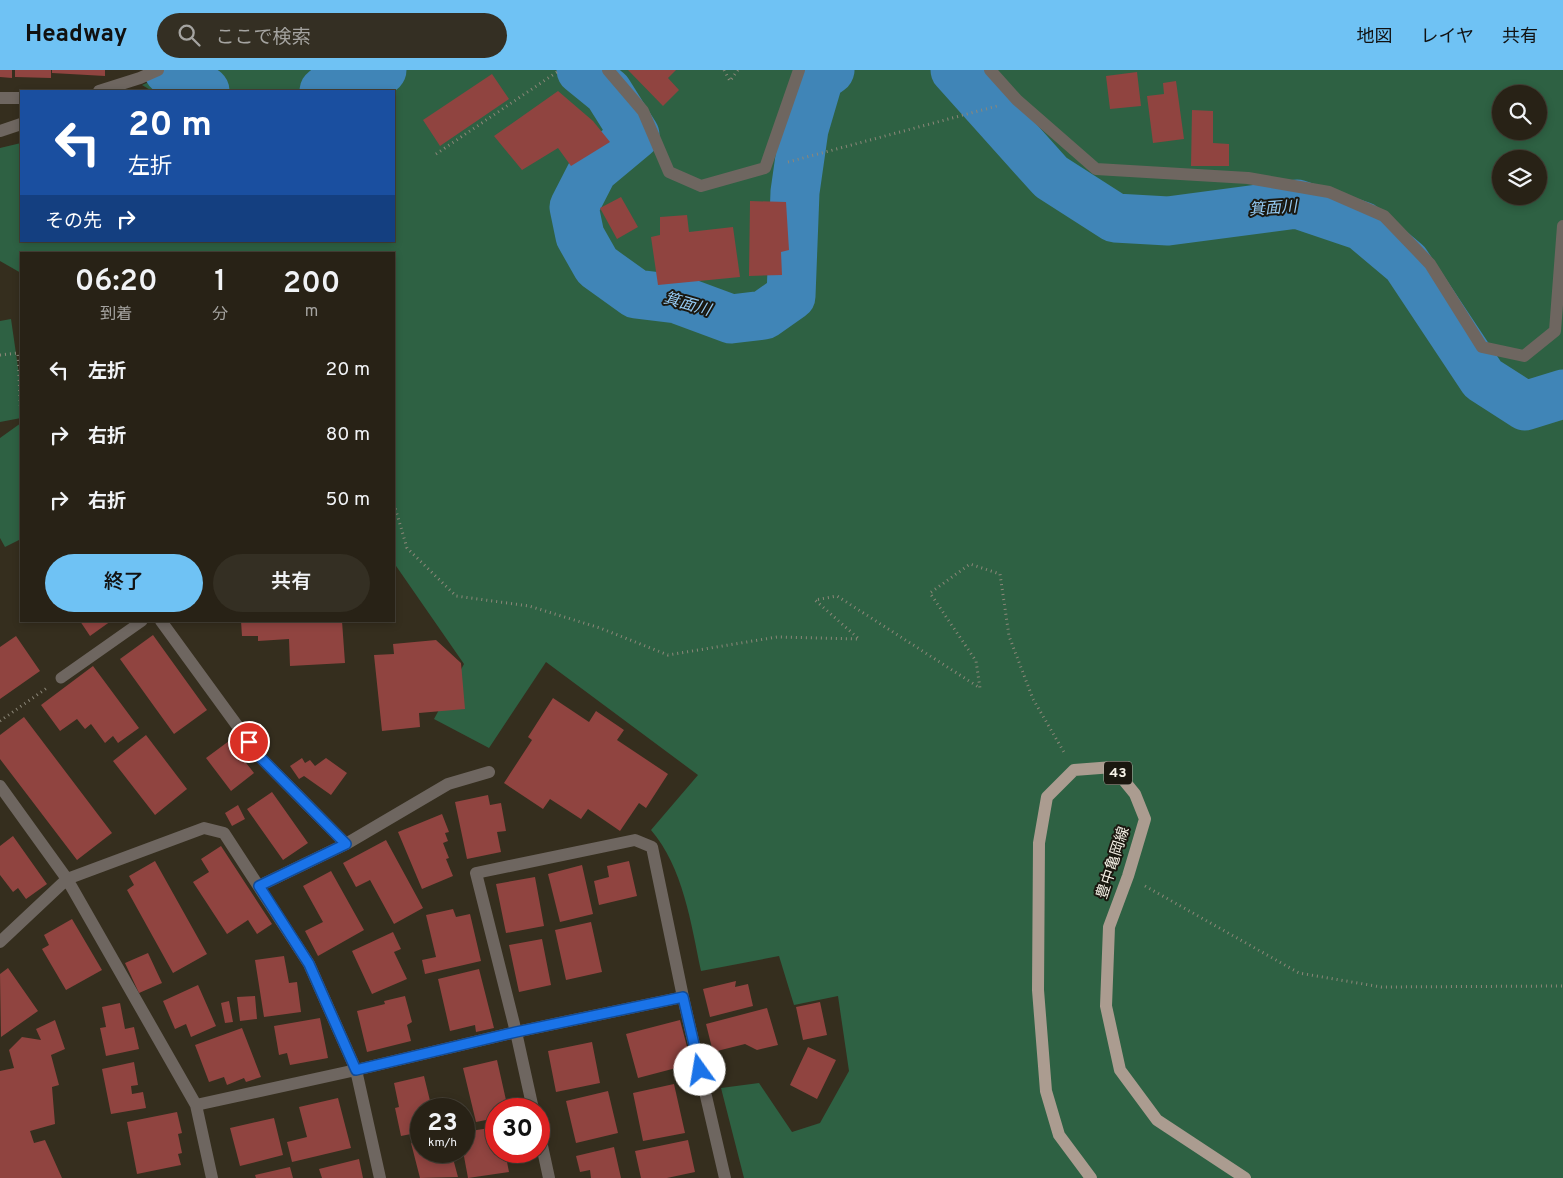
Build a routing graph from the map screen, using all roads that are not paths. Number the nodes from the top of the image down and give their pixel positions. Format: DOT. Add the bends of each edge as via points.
graph roads {
  1 [pos="158,70"];
  2 [pos="608,70"];
  3 [pos="799,70"];
  4 [pos="990,70"];
  5 [pos="102,90"];
  6 [pos="0,98"];
  7 [pos="20,98"];
  8 [pos="20,124"];
  9 [pos="0,131"];
  10 [pos="1563,226"];
  11 [pos="141,622"];
  12 [pos="162,622"];
  13 [pos="61,678"];
  14 [pos="489,772"];
  15 [pos="0,786"];
  16 [pos="346,844"];
  17 [pos="67,879"];
  18 [pos="259,886"];
  19 [pos="0,942"];
  20 [pos="683,997"];
  21 [pos="516,1032"];
  22 [pos="356,1070"];
  23 [pos="531,1098"];
  24 [pos="196,1104"];
  25 [pos="546,1163"];
  26 [pos="212,1178"];
  27 [pos="380,1178"];
  28 [pos="549,1178"];
  29 [pos="725,1178"];
  30 [pos="1091,1178"];
  31 [pos="1245,1178"];
  1 -- 5 [label="street"];
  2 -- 3 [label="street" via="643,111 669,172 701,186 765,168"];
  4 -- 10 [label="street" via="1017,100 1096,169 1248,178 1329,192 1384,216 1430,264 1482,347 1524,356 1555,331"];
  6 -- 7 [label="street"];
  8 -- 9 [label="street"];
  11 -- 13 [label="lane"];
  12 -- 16 [label="street" via="260,757"];
  14 -- 16 [label="street" via="448,784"];
  15 -- 17 [label="street"];
  16 -- 18 [label="street"];
  17 -- 18 [label="street" via="204,828 224,833"];
  17 -- 19 [label="street"];
  17 -- 24 [label="street"];
  18 -- 22 [label="street" via="309,964"];
  20 -- 21 [label="street"];
  20 -- 21 [label="street" via="652,847 635,840 476,873"];
  20 -- 29 [label="street"];
  21 -- 22 [label="street"];
  21 -- 23 [label="street"];
  22 -- 24 [label="street"];
  22 -- 27 [label="street"];
  24 -- 26 [label="street"];
  25 -- 28 [label="street"];
  30 -- 31 [label="main road, 豊中亀岡線 / 43" via="1059,1135 1046,1091 1038,990 1039,843 1047,797 1074,770 1114,767 1135,794 1145,820 1109,927 1106,1006 1120,1070 1157,1120"];
}
